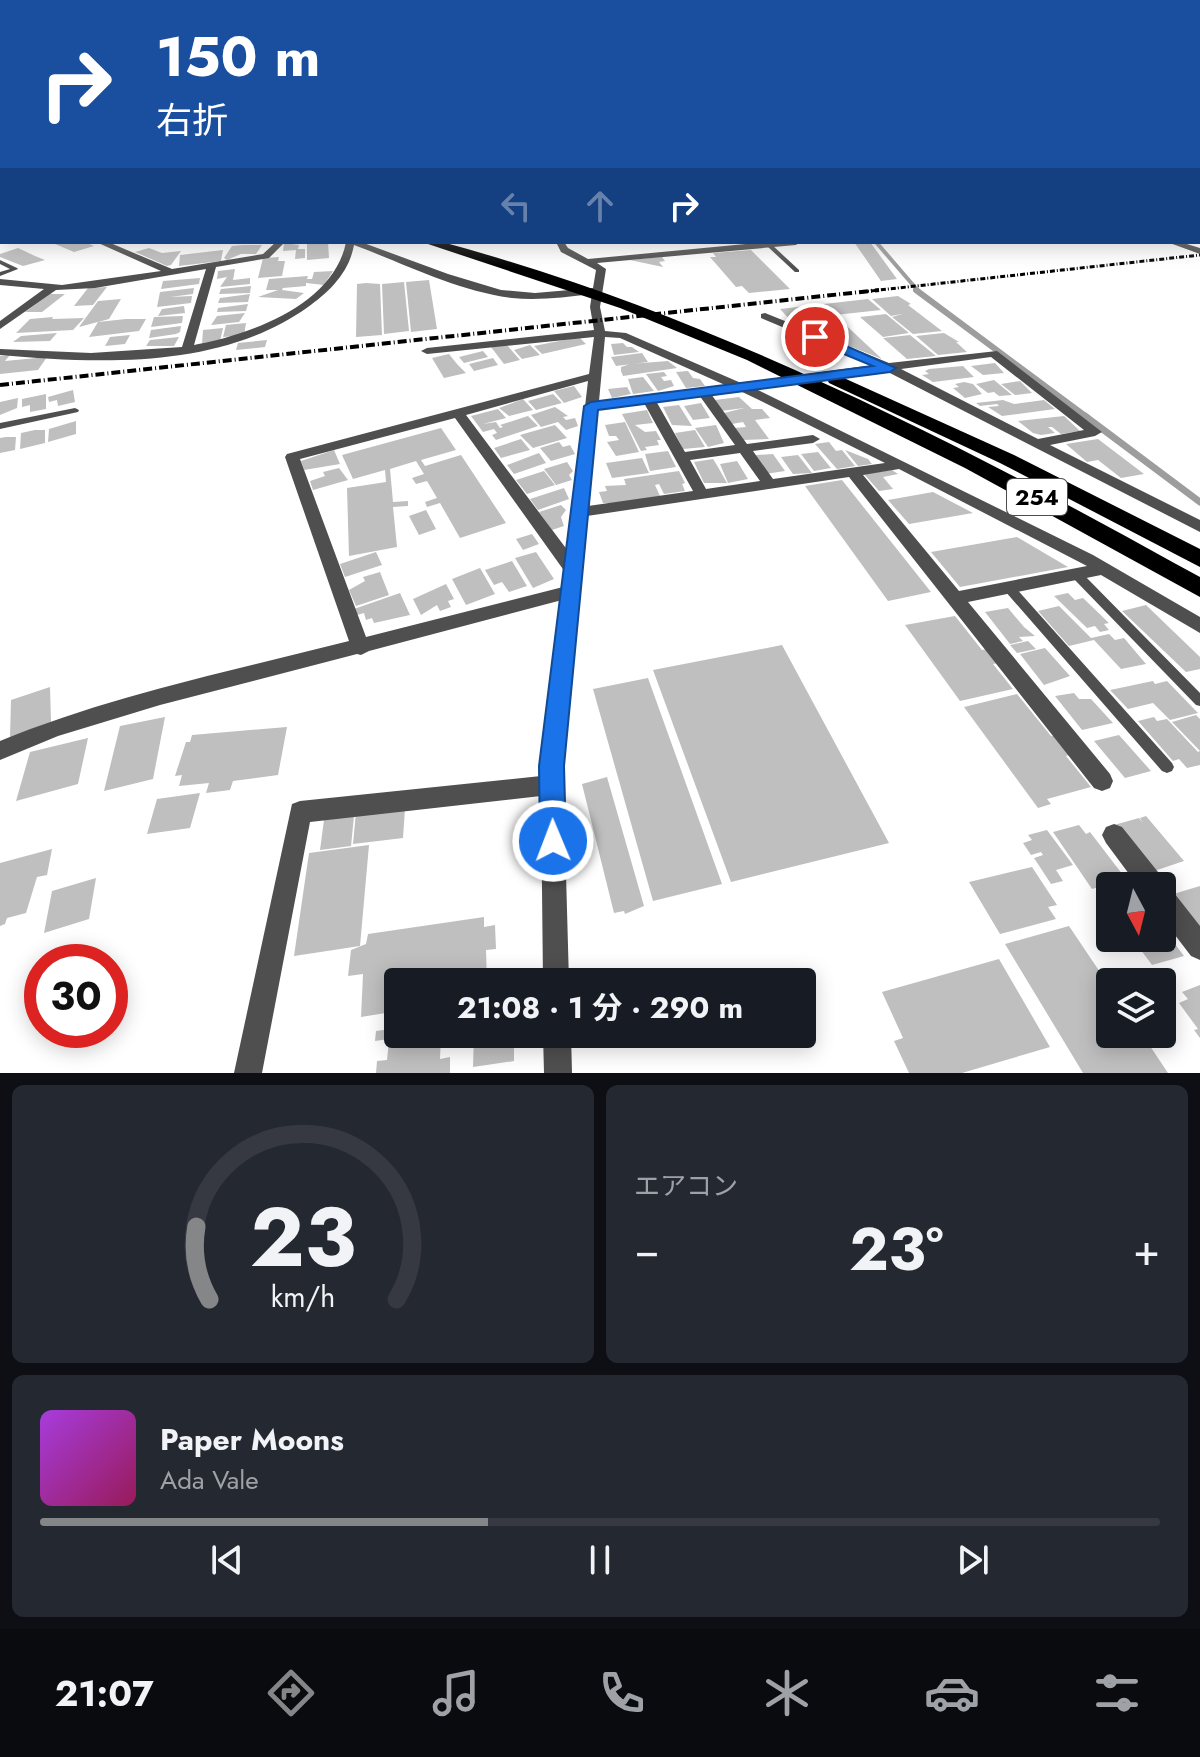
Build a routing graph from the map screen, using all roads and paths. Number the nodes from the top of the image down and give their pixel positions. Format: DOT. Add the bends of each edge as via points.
graph roads {
  1 [pos="109,244"];
  2 [pos="279,244"];
  3 [pos="351,244"];
  4 [pos="357,244"];
  5 [pos="436,244"];
  6 [pos="472,244"];
  7 [pos="561,244"];
  8 [pos="652,244"];
  9 [pos="778,244"];
  10 [pos="1177,244"];
  11 [pos="769,245"];
  12 [pos="1200,251"];
  13 [pos="660,255"];
  14 [pos="590,261"];
  15 [pos="0,262"];
  16 [pos="212,265"];
  17 [pos="797,271"];
  18 [pos="171,272"];
  19 [pos="0,274"];
  20 [pos="556,275"];
  21 [pos="0,282"];
  22 [pos="54,287"];
  23 [pos="600,290"];
  24 [pos="765,316"];
  25 [pos="0,326"];
  26 [pos="600,333"];
  27 [pos="187,348"];
  28 [pos="427,351"];
  29 [pos="0,352"];
  30 [pos="890,368"];
  31 [pos="595,376"];
  32 [pos="741,387"];
  33 [pos="703,392"];
  34 [pos="649,400"];
  35 [pos="591,406"];
  36 [pos="880,407"];
  37 [pos="75,410"];
  38 [pos="458,413"];
  39 [pos="0,426"];
  40 [pos="813,439"];
  41 [pos="1037,443"];
  42 [pos="743,448"];
  43 [pos="680,457"];
  44 [pos="900,465"];
  45 [pos="853,472"];
  46 [pos="770,485"];
  47 [pos="702,494"];
  48 [pos="579,512"];
  49 [pos="1200,527"];
  50 [pos="1200,559"];
  51 [pos="572,569"];
  52 [pos="1103,569"];
  53 [pos="1076,574"];
  54 [pos="1009,588"];
  55 [pos="1200,588"];
  56 [pos="570,592"];
  57 [pos="953,599"];
  58 [pos="1200,626"];
  59 [pos="361,648"];
  60 [pos="1200,701"];
  61 [pos="0,751"];
  62 [pos="1167,767"];
  63 [pos="1102,781"];
  64 [pos="552,785"];
  65 [pos="1114,835"];
  66 [pos="1142,872"];
  67 [pos="1176,916"];
  68 [pos="1200,947"];
  69 [pos="556,968"];
  70 [pos="557,1048"];
  71 [pos="248,1073"];
  72 [pos="558,1073"];
  1 -- 18 [label="street"];
  2 -- 16 [label="street" via="266,256"];
  3 -- 27 [label="street" via="347,263 329,286 287,318 244,338"];
  4 -- 23 [label="street" via="503,293 536,296"];
  5 -- 20 [label="highway, 254"];
  6 -- 20 [label="highway, 254"];
  7 -- 14 [label="street"];
  8 -- 13 [label="street"];
  9 -- 11 [label="street"];
  10 -- 12 [label="street"];
  11 -- 13 [label="street"];
  11 -- 17 [label="lane"];
  13 -- 14 [label="street"];
  14 -- 23 [label="street" via="601,269"];
  15 -- 19 [label="lane" via="15,269"];
  16 -- 18 [label="street"];
  16 -- 27 [label="street"];
  18 -- 22 [label="street"];
  20 -- 36 [label="highway, 254"];
  21 -- 22 [label="street"];
  22 -- 25 [label="street"];
  23 -- 26 [label="street" via="595,307"];
  24 -- 30 [label="street"];
  26 -- 28 [label="street"];
  26 -- 31 [label="street"];
  26 -- 32 [label="street" via="622,335"];
  27 -- 29 [label="street" via="77,355"];
  30 -- 32 [label="street"];
  30 -- 41 [label="street"];
  30 -- 41 [label="street" via="993,353 1095,432"];
  31 -- 35 [label="street"];
  31 -- 38 [label="street"];
  32 -- 33 [label="street"];
  32 -- 44 [label="street"];
  33 -- 34 [label="street"];
  33 -- 42 [label="street"];
  34 -- 35 [label="street"];
  34 -- 43 [label="street"];
  35 -- 48 [label="street"];
  36 -- 50 [label="highway, 254" via="1007,459"];
  36 -- 55 [label="highway, 254"];
  37 -- 39 [label="lane"];
  38 -- 51 [label="street"];
  38 -- 59 [label="street" via="292,457"];
  40 -- 42 [label="street"];
  41 -- 49 [label="street"];
  42 -- 43 [label="street"];
  42 -- 46 [label="street"];
  43 -- 47 [label="street"];
  44 -- 45 [label="street"];
  44 -- 52 [label="street"];
  45 -- 46 [label="street"];
  45 -- 57 [label="street"];
  46 -- 47 [label="street"];
  47 -- 48 [label="street"];
  48 -- 51 [label="street"];
  51 -- 56 [label="street"];
  52 -- 53 [label="street"];
  52 -- 58 [label="street"];
  53 -- 54 [label="street"];
  53 -- 60 [label="lane"];
  54 -- 57 [label="street"];
  54 -- 62 [label="lane"];
  56 -- 59 [label="street"];
  56 -- 64 [label="street"];
  57 -- 63 [label="street"];
  59 -- 61 [label="street" via="160,697 54,728"];
  64 -- 69 [label="street"];
  64 -- 71 [label="street" via="300,812"];
  65 -- 66 [label="street"];
  67 -- 68 [label="street"];
  70 -- 72 [label="street"];
}
